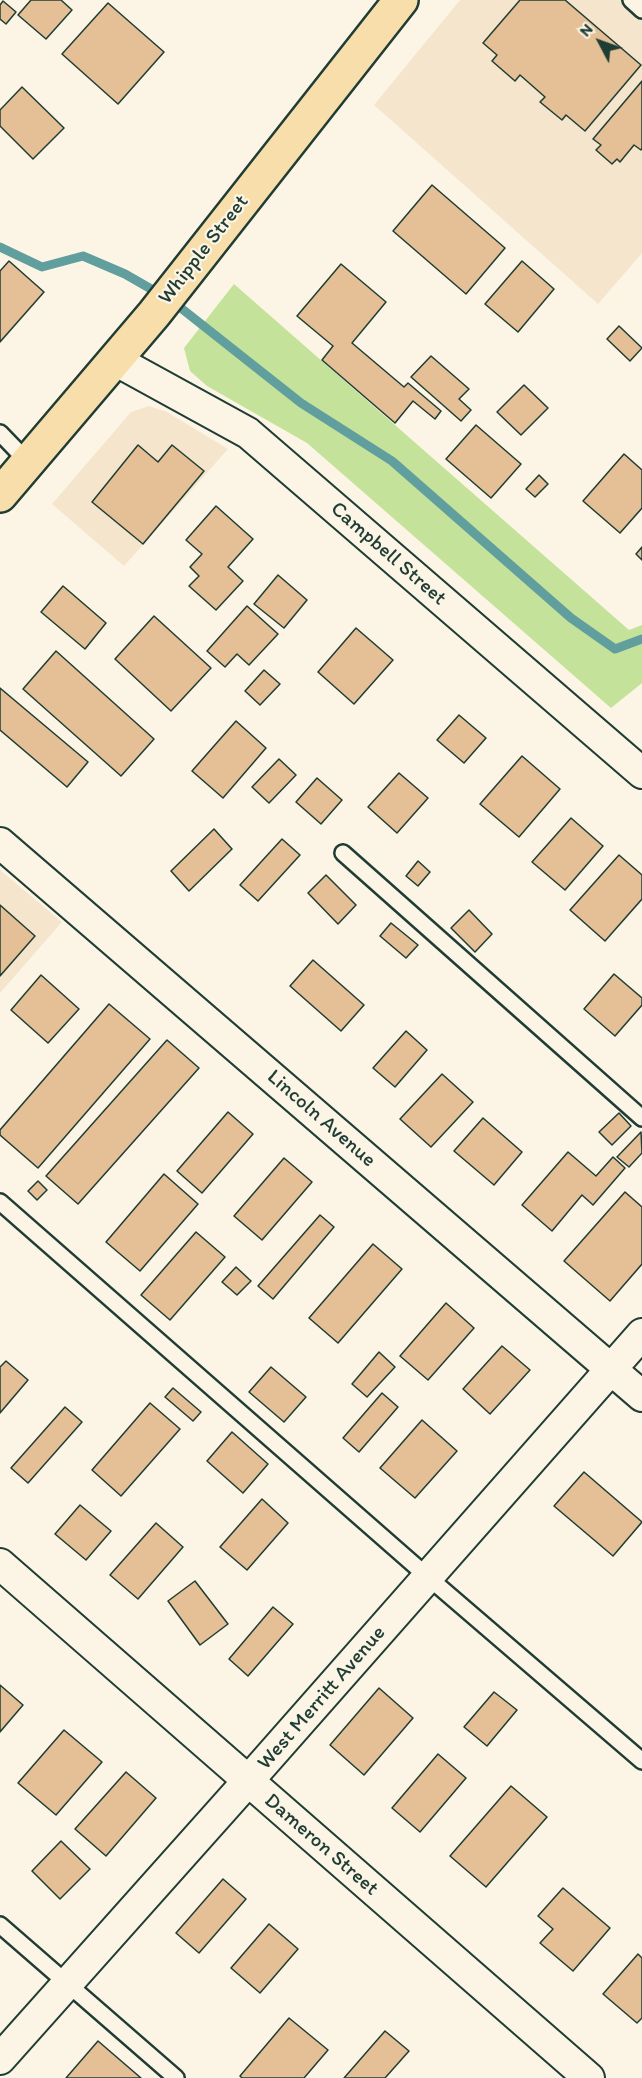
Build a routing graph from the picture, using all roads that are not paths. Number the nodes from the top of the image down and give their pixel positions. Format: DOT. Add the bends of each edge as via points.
graph roads {
  1 [pos="401,0"];
  2 [pos="631,0"];
  3 [pos="642,9"];
  4 [pos="115,360"];
  5 [pos="0,433"];
  6 [pos="28,462"];
  7 [pos="0,495"];
  8 [pos="642,773"];
  9 [pos="0,843"];
  10 [pos="343,854"];
  11 [pos="642,1118"];
  12 [pos="0,1202"];
  13 [pos="642,1334"];
  14 [pos="611,1369"];
  15 [pos="642,1396"];
  16 [pos="0,1564"];
  17 [pos="428,1577"];
  18 [pos="642,1761"];
  19 [pos="248,1781"];
  20 [pos="0,1925"];
  21 [pos="68,1983"];
  22 [pos="0,2059"];
  23 [pos="176,2078"];
  24 [pos="589,2078"];
  1 -- 4 [label="main road, Whipple Street"];
  2 -- 3 [label="lane"];
  4 -- 6 [label="main road, Whipple Street"];
  4 -- 8 [label="street, Campbell Street" via="248,433"];
  5 -- 6 [label="lane"];
  6 -- 7 [label="main road, Whipple Street"];
  9 -- 14 [label="street, Lincoln Avenue"];
  10 -- 11 [label="lane"];
  12 -- 17 [label="lane"];
  13 -- 14 [label="street, West Merritt Avenue"];
  14 -- 15 [label="street, Lincoln Avenue"];
  14 -- 17 [label="street, West Merritt Avenue"];
  16 -- 19 [label="street, Dameron Street"];
  17 -- 18 [label="lane"];
  17 -- 19 [label="street, West Merritt Avenue"];
  19 -- 21 [label="street, West Merritt Avenue"];
  19 -- 24 [label="street, Dameron Street"];
  20 -- 21 [label="lane"];
  21 -- 22 [label="street, West Merritt Avenue"];
  21 -- 23 [label="lane"];
}
